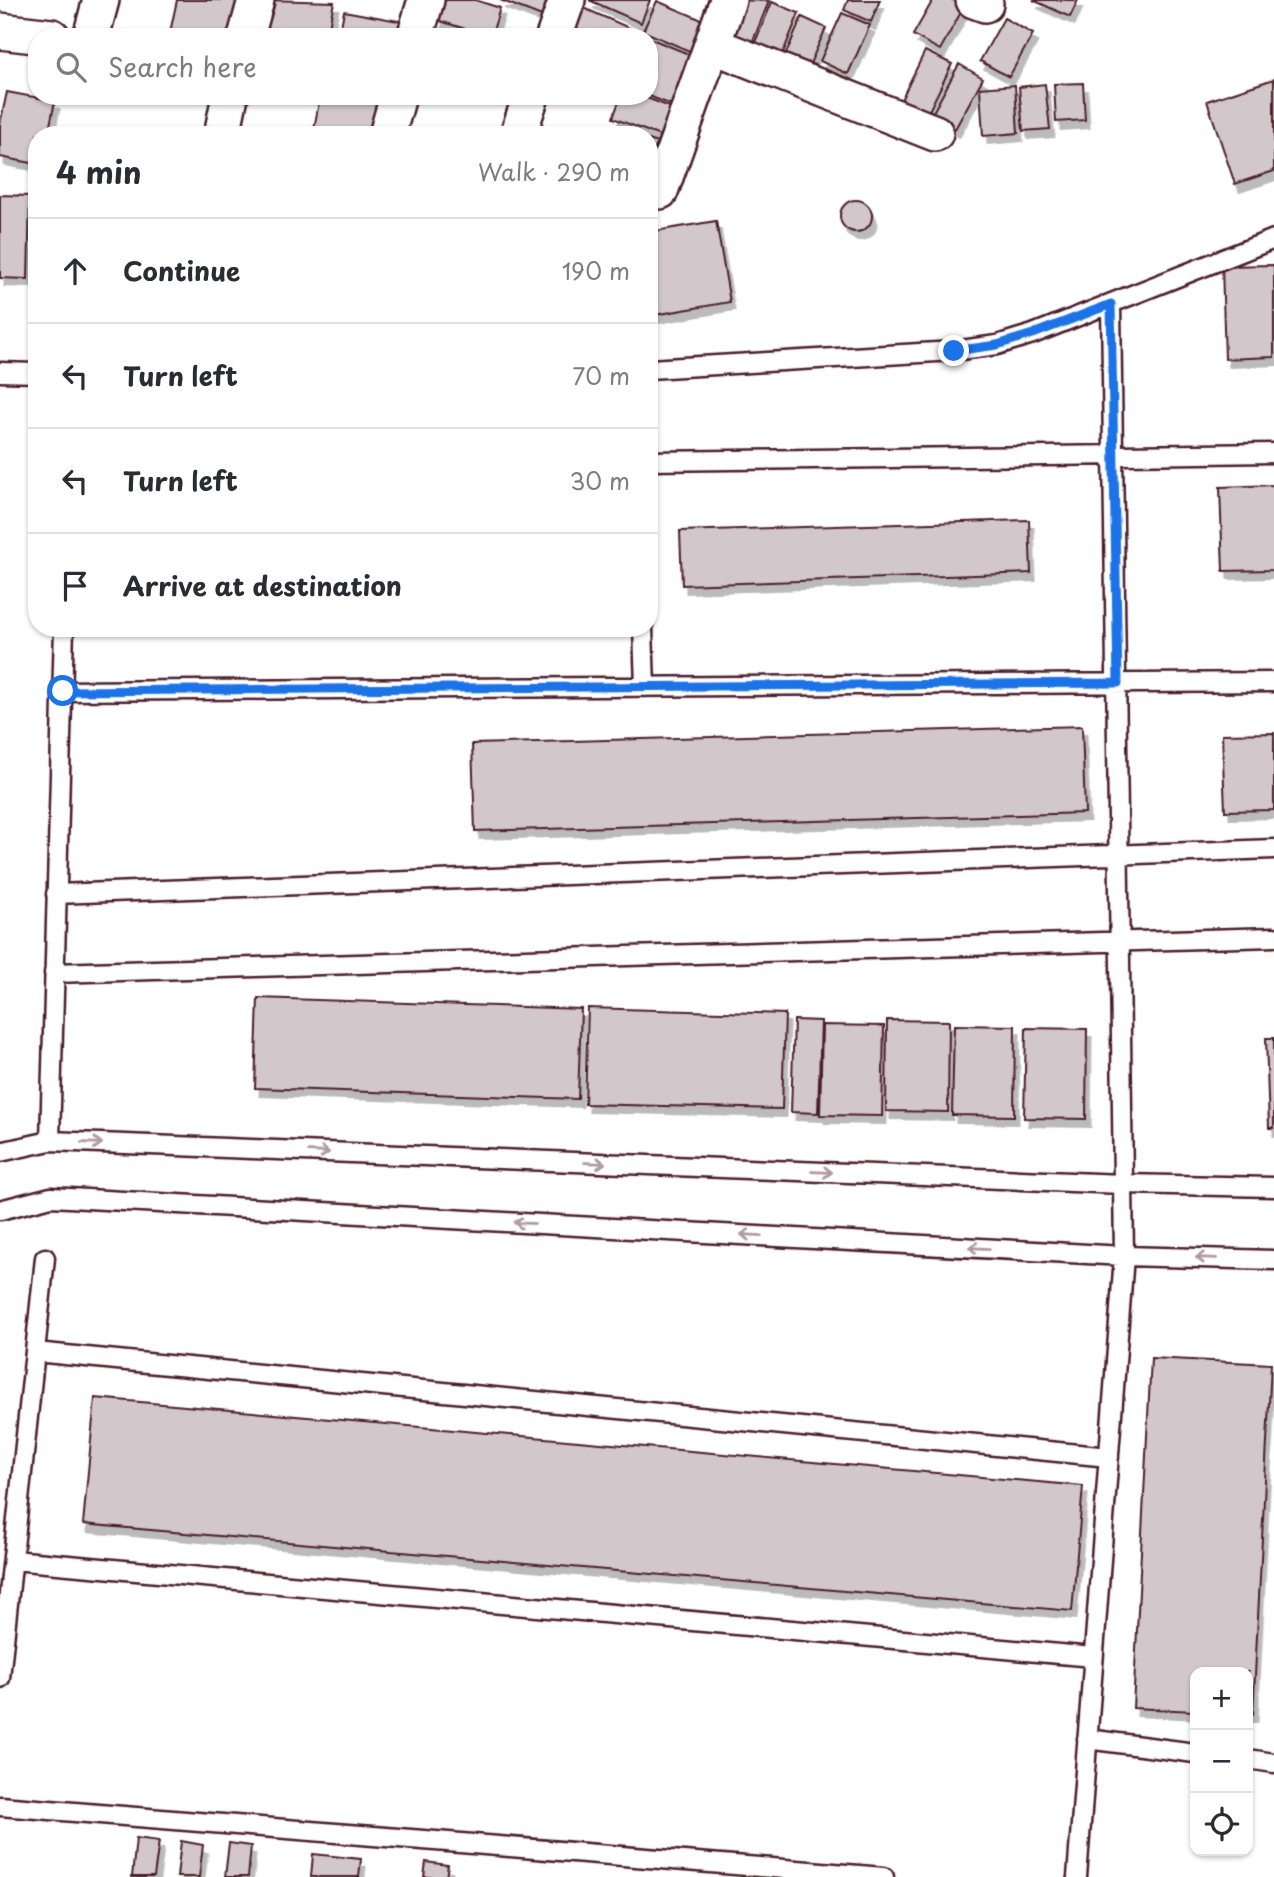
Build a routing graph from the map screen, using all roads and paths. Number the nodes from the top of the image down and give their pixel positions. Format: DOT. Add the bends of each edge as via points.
graph roads {
  1 [pos="101,0"];
  2 [pos="256,0"];
  3 [pos="426,0"];
  4 [pos="568,0"];
  5 [pos="728,0"];
  6 [pos="93,28"];
  7 [pos="248,28"];
  8 [pos="418,28"];
  9 [pos="557,28"];
  10 [pos="0,31"];
  11 [pos="28,34"];
  12 [pos="712,45"];
  13 [pos="228,105"];
  14 [pos="395,105"];
  15 [pos="528,105"];
  16 [pos="224,126"];
  17 [pos="390,126"];
  18 [pos="520,126"];
  19 [pos="935,133"];
  20 [pos="660,191"];
  21 [pos="1274,239"];
  22 [pos="1111,304"];
  23 [pos="658,368"];
  24 [pos="0,372"];
  25 [pos="28,373"];
  26 [pos="1274,453"];
  27 [pos="1115,455"];
  28 [pos="658,461"];
  29 [pos="64,637"];
  30 [pos="643,637"];
  31 [pos="1274,681"];
  32 [pos="1118,683"];
  33 [pos="645,687"];
  34 [pos="63,691"];
  35 [pos="1274,849"];
  36 [pos="1119,856"];
  37 [pos="57,894"];
  38 [pos="1274,937"];
  39 [pos="1120,942"];
  40 [pos="54,974"];
  41 [pos="50,1141"];
  42 [pos="0,1152"];
  43 [pos="1123,1184"];
  44 [pos="1274,1187"];
  45 [pos="0,1210"];
  46 [pos="1124,1256"];
  47 [pos="45,1258"];
  48 [pos="1274,1260"];
  49 [pos="35,1352"];
  50 [pos="1109,1457"];
  51 [pos="13,1560"];
  52 [pos="1093,1657"];
  53 [pos="0,1678"];
  54 [pos="1087,1739"];
  55 [pos="1190,1752"];
  56 [pos="1253,1760"];
  57 [pos="1274,1763"];
  58 [pos="0,1806"];
  59 [pos="884,1877"];
  60 [pos="1077,1877"];
  1 -- 6 [label="street"];
  2 -- 7 [label="street"];
  3 -- 8 [label="street"];
  4 -- 9 [label="street"];
  5 -- 12 [label="street"];
  10 -- 11 [label="street"];
  12 -- 19 [label="street"];
  12 -- 20 [label="street"];
  13 -- 16 [label="street"];
  14 -- 17 [label="street"];
  15 -- 18 [label="street"];
  21 -- 22 [label="lane"];
  22 -- 23 [label="lane" via="997,345"];
  22 -- 27 [label="lane"];
  24 -- 25 [label="lane"];
  26 -- 27 [label="lane"];
  27 -- 28 [label="lane"];
  27 -- 32 [label="lane"];
  29 -- 34 [label="lane"];
  30 -- 33 [label="lane"];
  31 -- 32 [label="lane"];
  32 -- 33 [label="lane"];
  32 -- 36 [label="lane"];
  33 -- 34 [label="lane"];
  34 -- 37 [label="lane"];
  35 -- 36 [label="lane"];
  36 -- 37 [label="lane"];
  36 -- 39 [label="lane"];
  37 -- 40 [label="lane"];
  38 -- 39 [label="lane"];
  39 -- 40 [label="lane"];
  39 -- 43 [label="lane"];
  40 -- 41 [label="lane"];
  41 -- 42 [label="lane"];
  41 -- 43 [label="lane, one-way"];
  43 -- 44 [label="lane"];
  43 -- 46 [label="lane"];
  46 -- 45 [label="lane, one-way" via="51,1197"];
  48 -- 46 [label="lane, one-way"];
  46 -- 50 [label="lane"];
  47 -- 49 [label="lane"];
  49 -- 50 [label="lane"];
  49 -- 51 [label="lane"];
  50 -- 52 [label="lane"];
  51 -- 52 [label="lane"];
  51 -- 53 [label="lane"];
  52 -- 54 [label="lane"];
  54 -- 55 [label="lane"];
  54 -- 60 [label="lane"];
  56 -- 57 [label="lane"];
  58 -- 59 [label="lane"];
}
